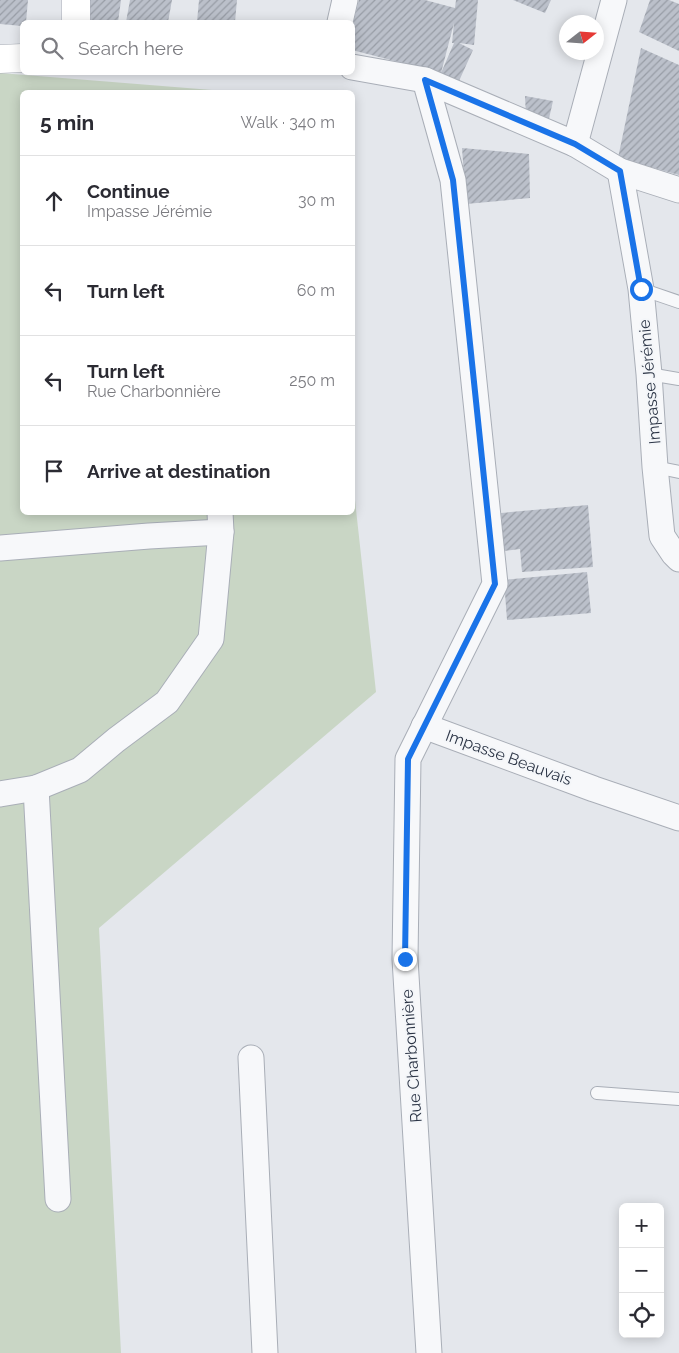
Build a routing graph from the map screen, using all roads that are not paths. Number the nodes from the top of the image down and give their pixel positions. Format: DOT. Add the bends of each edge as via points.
graph roads {
  1 [pos="76,0"];
  2 [pos="345,0"];
  3 [pos="614,0"];
  4 [pos="76,20"];
  5 [pos="340,20"];
  6 [pos="20,58"];
  7 [pos="0,59"];
  8 [pos="355,68"];
  9 [pos="425,80"];
  10 [pos="575,144"];
  11 [pos="620,171"];
  12 [pos="679,190"];
  13 [pos="641,289"];
  14 [pos="679,302"];
  15 [pos="649,374"];
  16 [pos="679,379"];
  17 [pos="667,470"];
  18 [pos="221,522"];
  19 [pos="0,548"];
  20 [pos="679,559"];
  21 [pos="424,726"];
  22 [pos="36,788"];
  23 [pos="0,794"];
  24 [pos="679,818"];
  25 [pos="251,1058"];
  26 [pos="597,1093"];
  27 [pos="679,1099"];
  28 [pos="58,1199"];
  29 [pos="265,1353"];
  30 [pos="429,1353"];
  1 -- 4 [label="street"];
  2 -- 5 [label="street"];
  3 -- 10 [label="street"];
  6 -- 7 [label="street"];
  8 -- 9 [label="street"];
  9 -- 10 [label="street"];
  9 -- 21 [label="street, Rue Charbonnière" via="453,180 495,584"];
  10 -- 11 [label="street"];
  11 -- 12 [label="street"];
  11 -- 13 [label="street, Impasse Jérémie"];
  13 -- 14 [label="lane"];
  13 -- 15 [label="street, Impasse Jérémie"];
  15 -- 16 [label="lane"];
  15 -- 17 [label="street, Impasse Jérémie"];
  17 -- 20 [label="street, Impasse Jérémie" via="662,536"];
  18 -- 19 [label="street" via="149,536"];
  18 -- 22 [label="street" via="211,639 167,702 80,770"];
  21 -- 24 [label="street, Impasse Beauvais"];
  21 -- 30 [label="street, Rue Charbonnière" via="408,759 405,959"];
  22 -- 23 [label="street"];
  22 -- 28 [label="street"];
  25 -- 29 [label="street"];
  26 -- 27 [label="lane"];
}
